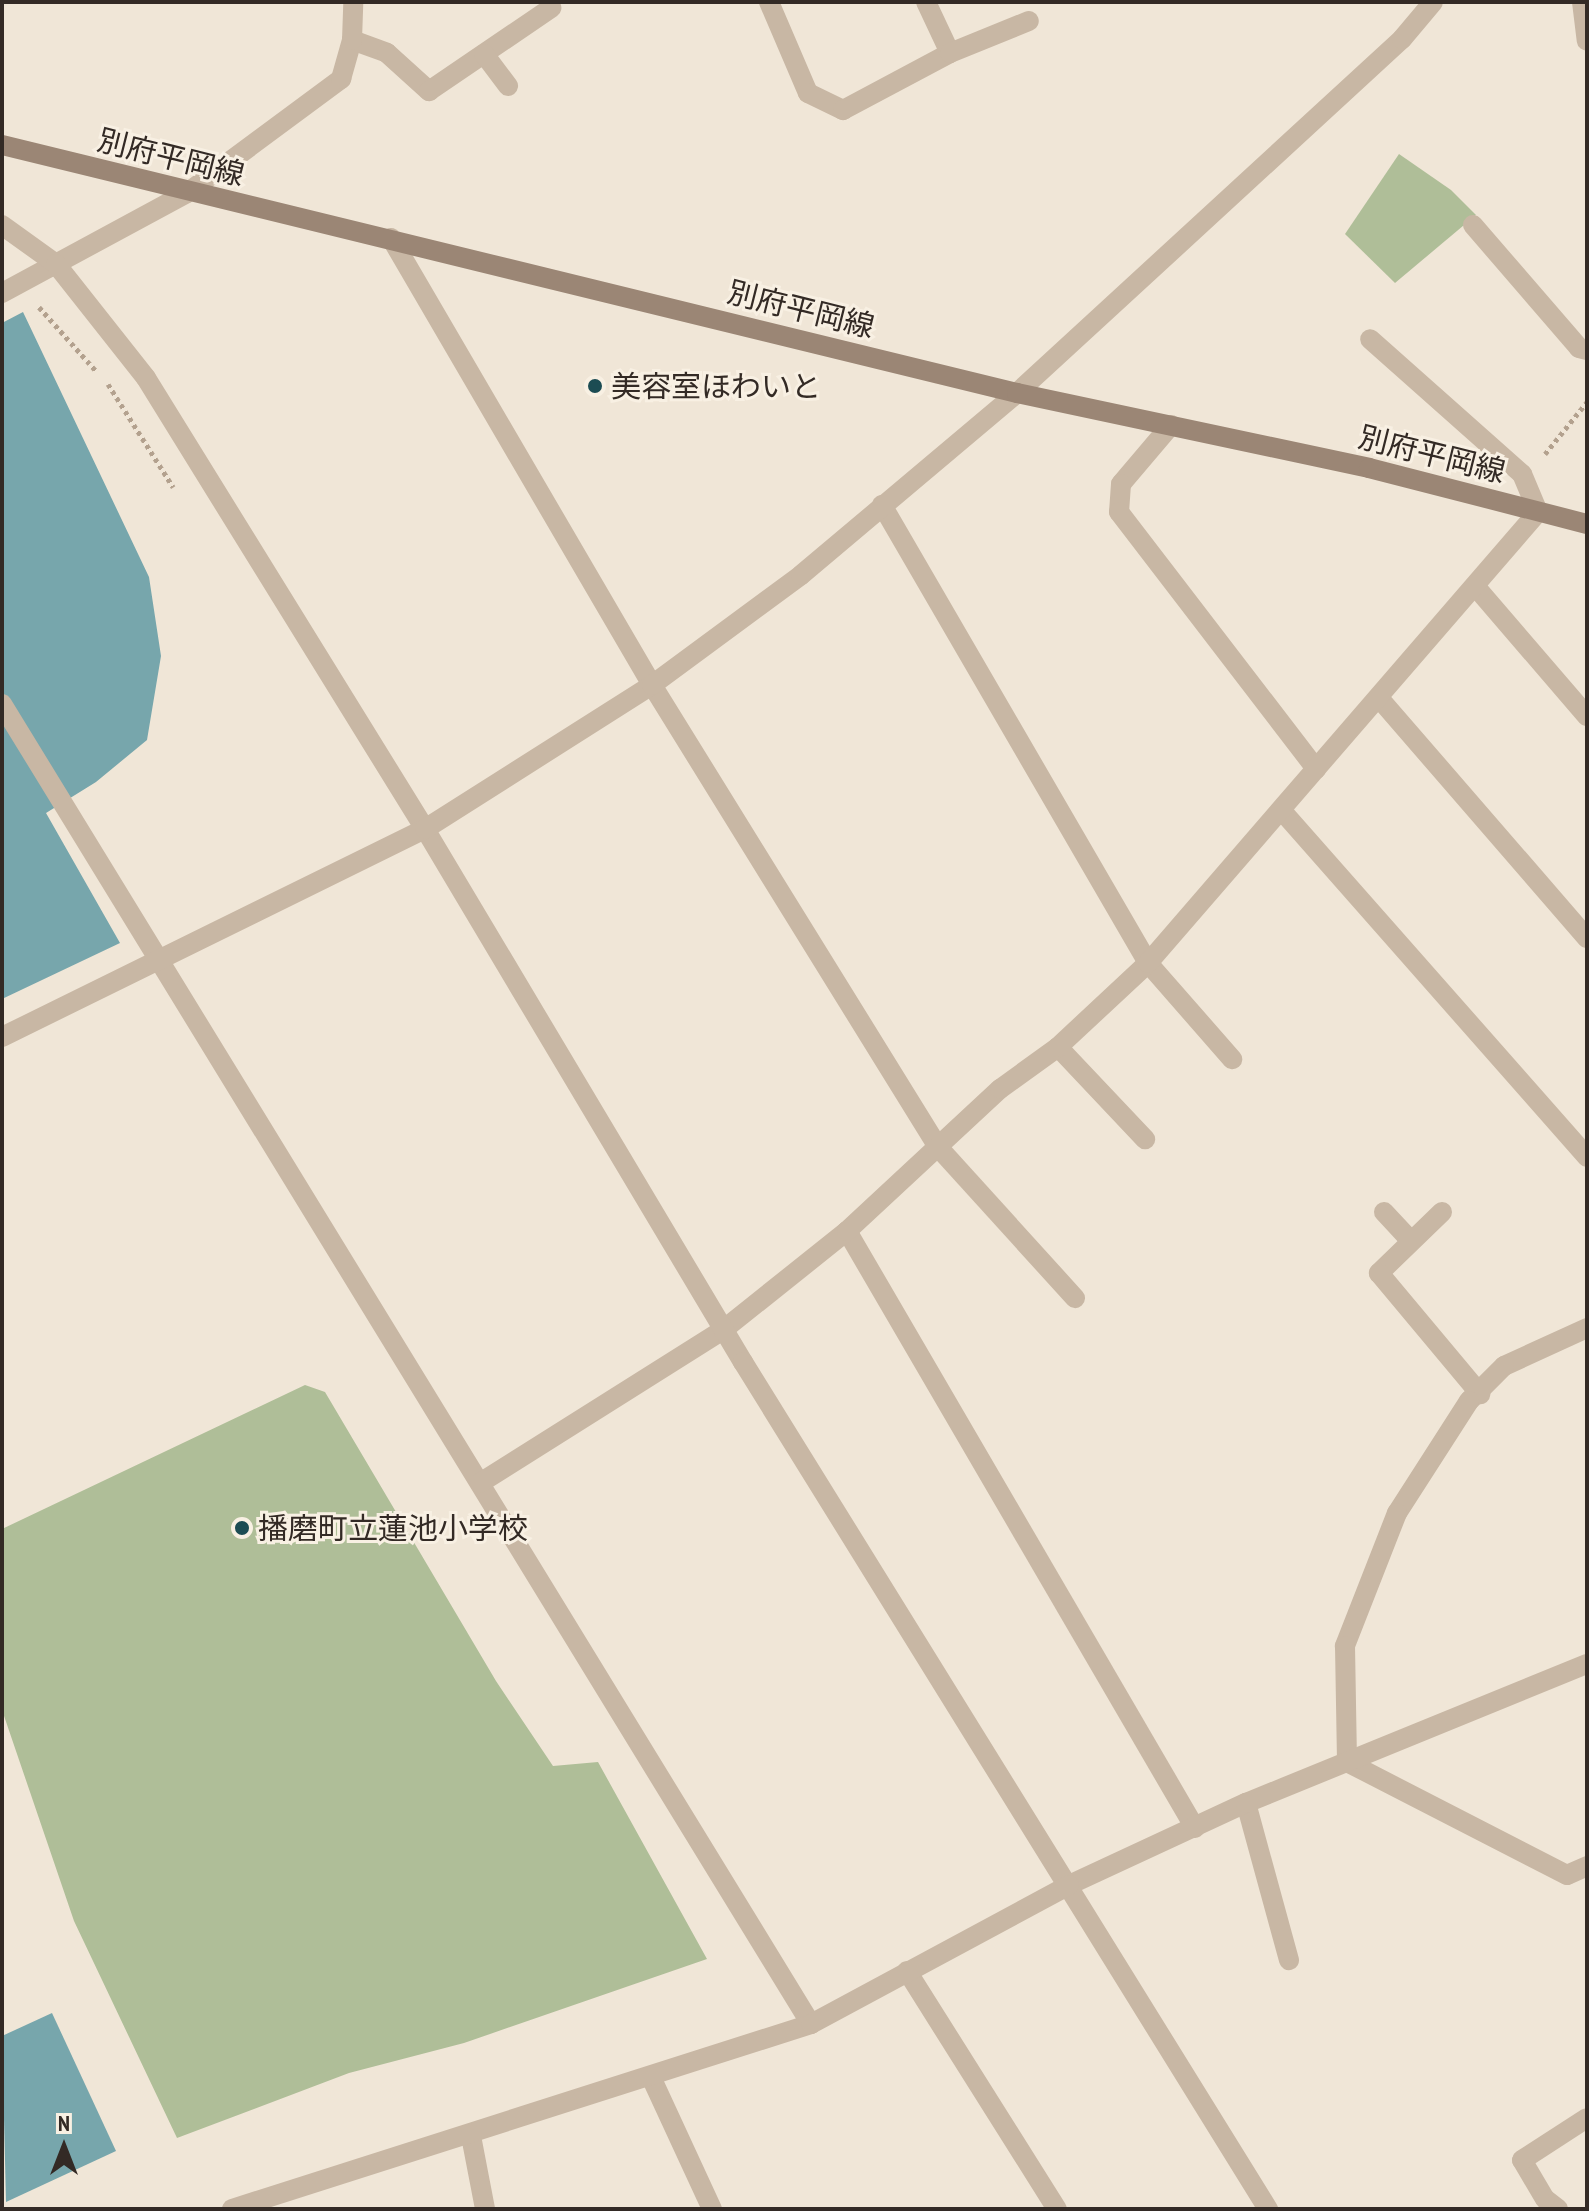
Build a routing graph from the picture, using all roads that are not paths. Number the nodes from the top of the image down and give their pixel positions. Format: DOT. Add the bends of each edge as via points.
graph roads {
  1 [pos="353,2"];
  2 [pos="769,2"];
  3 [pos="926,2"];
  4 [pos="1433,2"];
  5 [pos="1582,2"];
  6 [pos="551,8"];
  7 [pos="1029,21"];
  8 [pos="352,40"];
  9 [pos="1587,41"];
  10 [pos="950,53"];
  11 [pos="484,54"];
  12 [pos="508,86"];
  13 [pos="2,145"];
  14 [pos="187,193"];
  15 [pos="2,225"];
  16 [pos="1473,225"];
  17 [pos="391,238"];
  18 [pos="56,264"];
  19 [pos="2,293"];
  20 [pos="1370,339"];
  21 [pos="1587,350"];
  22 [pos="1017,393"];
  23 [pos="1171,425"];
  24 [pos="882,505"];
  25 [pos="1538,512"];
  26 [pos="1587,524"];
  27 [pos="1475,586"];
  28 [pos="652,685"];
  29 [pos="1379,698"];
  30 [pos="2,704"];
  31 [pos="1587,716"];
  32 [pos="1316,769"];
  33 [pos="1283,812"];
  34 [pos="425,829"];
  35 [pos="1587,938"];
  36 [pos="159,963"];
  37 [pos="1148,963"];
  38 [pos="2,1037"];
  39 [pos="1058,1047"];
  40 [pos="1232,1059"];
  41 [pos="1145,1139"];
  42 [pos="938,1147"];
  43 [pos="1587,1157"];
  44 [pos="1384,1212"];
  45 [pos="1442,1212"];
  46 [pos="847,1231"];
  47 [pos="1409,1239"];
  48 [pos="1075,1298"];
  49 [pos="1587,1328"];
  50 [pos="723,1330"];
  51 [pos="1480,1394"];
  52 [pos="480,1483"];
  53 [pos="1587,1664"];
  54 [pos="1347,1762"];
  55 [pos="1246,1803"];
  56 [pos="1195,1828"];
  57 [pos="1587,1866"];
  58 [pos="1069,1885"];
  59 [pos="1289,1960"];
  60 [pos="907,1971"];
  61 [pos="811,2024"];
  62 [pos="651,2077"];
  63 [pos="1587,2118"];
  64 [pos="471,2136"];
  65 [pos="232,2209"];
  66 [pos="485,2209"];
  67 [pos="712,2209"];
  68 [pos="1057,2209"];
  69 [pos="1268,2209"];
  70 [pos="1558,2209"];
  1 -- 8 [label="street"];
  2 -- 10 [label="street" via="808,93 843,110"];
  3 -- 10 [label="street"];
  4 -- 22 [label="street" via="1402,39"];
  5 -- 9 [label="street"];
  6 -- 11 [label="street"];
  7 -- 10 [label="street"];
  8 -- 11 [label="street" via="387,53 429,91"];
  8 -- 14 [label="street" via="341,79 245,145"];
  11 -- 12 [label="street"];
  13 -- 14 [label="main road, 別府平岡線"];
  14 -- 17 [label="main road, 別府平岡線"];
  14 -- 18 [label="street"];
  15 -- 18 [label="street"];
  16 -- 21 [label="street" via="1579,348"];
  17 -- 22 [label="main road, 別府平岡線"];
  17 -- 28 [label="street"];
  18 -- 19 [label="street"];
  18 -- 34 [label="street" via="146,378"];
  20 -- 25 [label="street" via="1522,474"];
  22 -- 23 [label="main road, 別府平岡線"];
  22 -- 24 [label="street"];
  23 -- 25 [label="main road, 別府平岡線"];
  23 -- 32 [label="street" via="1121,484 1119,512"];
  24 -- 28 [label="street" via="801,575"];
  24 -- 37 [label="street"];
  25 -- 26 [label="main road, 別府平岡線"];
  25 -- 27 [label="street"];
  27 -- 29 [label="street"];
  27 -- 31 [label="street"];
  28 -- 34 [label="street"];
  28 -- 42 [label="street"];
  29 -- 32 [label="street"];
  29 -- 35 [label="street"];
  30 -- 36 [label="street"];
  32 -- 33 [label="street"];
  33 -- 37 [label="street"];
  33 -- 43 [label="street"];
  34 -- 36 [label="street"];
  34 -- 50 [label="street"];
  36 -- 38 [label="street"];
  36 -- 52 [label="street"];
  37 -- 39 [label="street"];
  37 -- 40 [label="street"];
  39 -- 41 [label="street"];
  39 -- 42 [label="street" via="1000,1089"];
  42 -- 46 [label="street"];
  42 -- 48 [label="street"];
  44 -- 47 [label="street"];
  45 -- 47 [label="street"];
  46 -- 50 [label="street"];
  46 -- 56 [label="street"];
  47 -- 51 [label="street" via="1379,1273"];
  49 -- 51 [label="street" via="1504,1366"];
  50 -- 52 [label="street"];
  50 -- 58 [label="street"];
  51 -- 54 [label="street" via="1469,1401 1432,1454 1397,1513 1345,1646"];
  52 -- 61 [label="street"];
  53 -- 54 [label="street"];
  54 -- 55 [label="street"];
  54 -- 57 [label="street" via="1567,1875"];
  55 -- 56 [label="street"];
  55 -- 59 [label="street"];
  56 -- 58 [label="street"];
  58 -- 60 [label="street"];
  58 -- 69 [label="street"];
  60 -- 61 [label="street"];
  60 -- 68 [label="street"];
  61 -- 62 [label="street"];
  62 -- 64 [label="street"];
  62 -- 67 [label="street"];
  63 -- 70 [label="street" via="1522,2160 1545,2199"];
  64 -- 65 [label="street"];
  64 -- 66 [label="street"];
}
